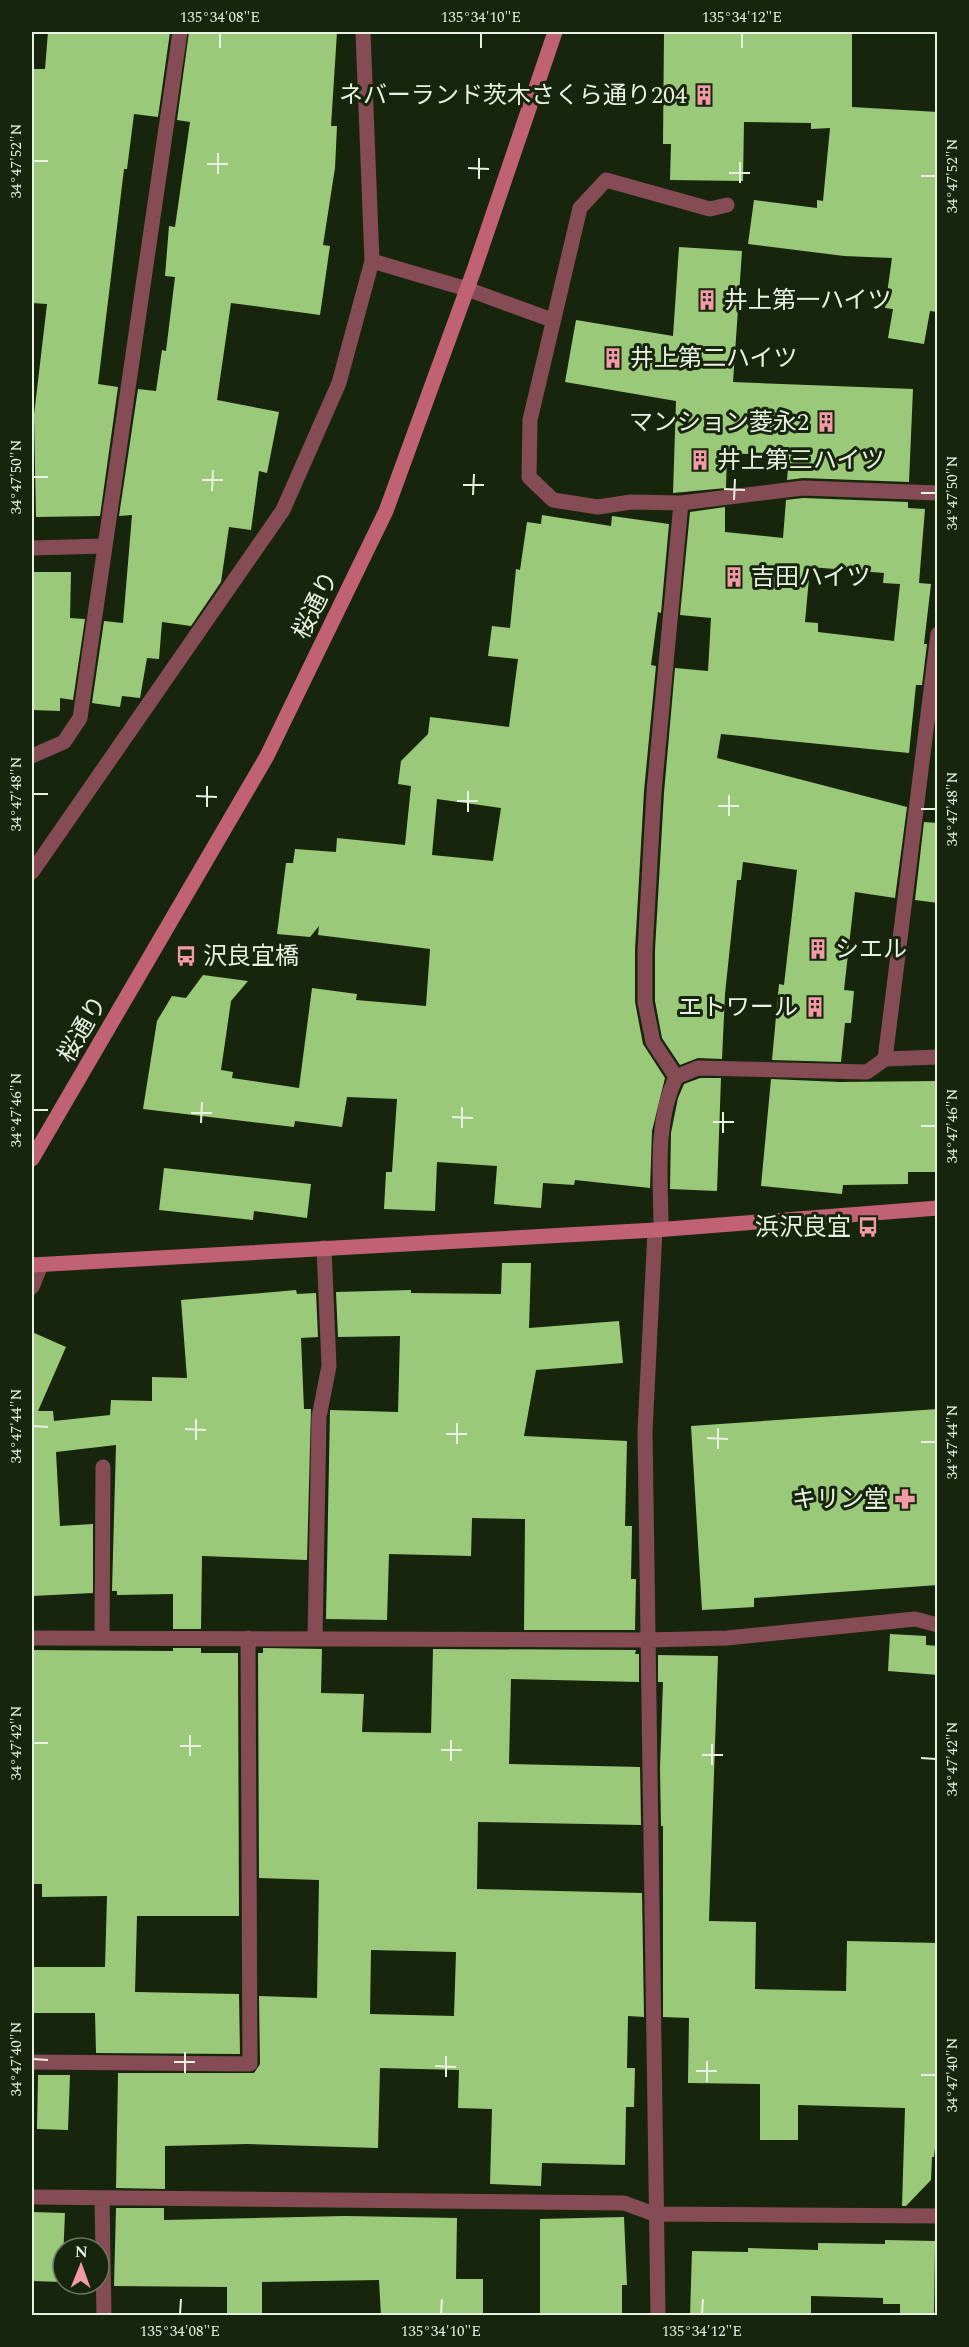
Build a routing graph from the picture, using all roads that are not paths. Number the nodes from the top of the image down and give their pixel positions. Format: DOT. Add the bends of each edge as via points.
graph roads {
  1 [pos="180,32"];
  2 [pos="363,32"];
  3 [pos="555,32"];
  4 [pos="727,204"];
  5 [pos="372,261"];
  6 [pos="467,289"];
  7 [pos="552,321"];
  8 [pos="938,493"];
  9 [pos="681,503"];
  10 [pos="105,546"];
  11 [pos="32,548"];
  12 [pos="938,634"];
  13 [pos="32,756"];
  14 [pos="32,872"];
  15 [pos="938,1058"];
  16 [pos="885,1059"];
  17 [pos="676,1077"];
  18 [pos="32,1159"];
  19 [pos="938,1208"];
  20 [pos="658,1229"];
  21 [pos="324,1248"];
  22 [pos="36,1265"];
  23 [pos="32,1287"];
  24 [pos="103,1467"];
  25 [pos="938,1625"];
  26 [pos="32,1638"];
  27 [pos="102,1638"];
  28 [pos="248,1638"];
  29 [pos="315,1638"];
  30 [pos="647,1640"];
  31 [pos="32,2062"];
  32 [pos="32,2197"];
  33 [pos="102,2198"];
  34 [pos="654,2214"];
  35 [pos="938,2216"];
  36 [pos="104,2316"];
  37 [pos="658,2316"];
  1 -- 10 [label="street"];
  2 -- 5 [label="street"];
  3 -- 6 [label="street, 桜通り"];
  4 -- 7 [label="street" via="710,209 606,180 580,208"];
  5 -- 6 [label="street"];
  5 -- 14 [label="street" via="339,383 283,510"];
  6 -- 7 [label="street"];
  6 -- 18 [label="street, 桜通り" via="386,511 267,756"];
  7 -- 9 [label="street" via="530,420 529,477 553,500 598,507 631,502"];
  8 -- 9 [label="street" via="803,488"];
  9 -- 17 [label="street" via="654,792 645,950 645,1002 653,1042"];
  10 -- 11 [label="street"];
  10 -- 13 [label="street" via="80,718 64,742"];
  12 -- 16 [label="street"];
  15 -- 16 [label="street"];
  16 -- 17 [label="street" via="867,1072 698,1068"];
  17 -- 20 [label="street" via="667,1095 661,1134"];
  19 -- 20 [label="street"];
  20 -- 21 [label="street"];
  20 -- 30 [label="street" via="645,1431"];
  21 -- 22 [label="street"];
  21 -- 29 [label="street" via="328,1366 319,1417"];
  22 -- 23 [label="street"];
  24 -- 27 [label="street"];
  25 -- 30 [label="street" via="915,1619 727,1638"];
  26 -- 27 [label="street"];
  27 -- 28 [label="street"];
  28 -- 29 [label="street"];
  28 -- 31 [label="street" via="250,2064"];
  29 -- 30 [label="street"];
  30 -- 34 [label="street"];
  32 -- 33 [label="street"];
  33 -- 34 [label="street" via="624,2203"];
  33 -- 36 [label="street"];
  34 -- 35 [label="street"];
  34 -- 37 [label="street"];
}
